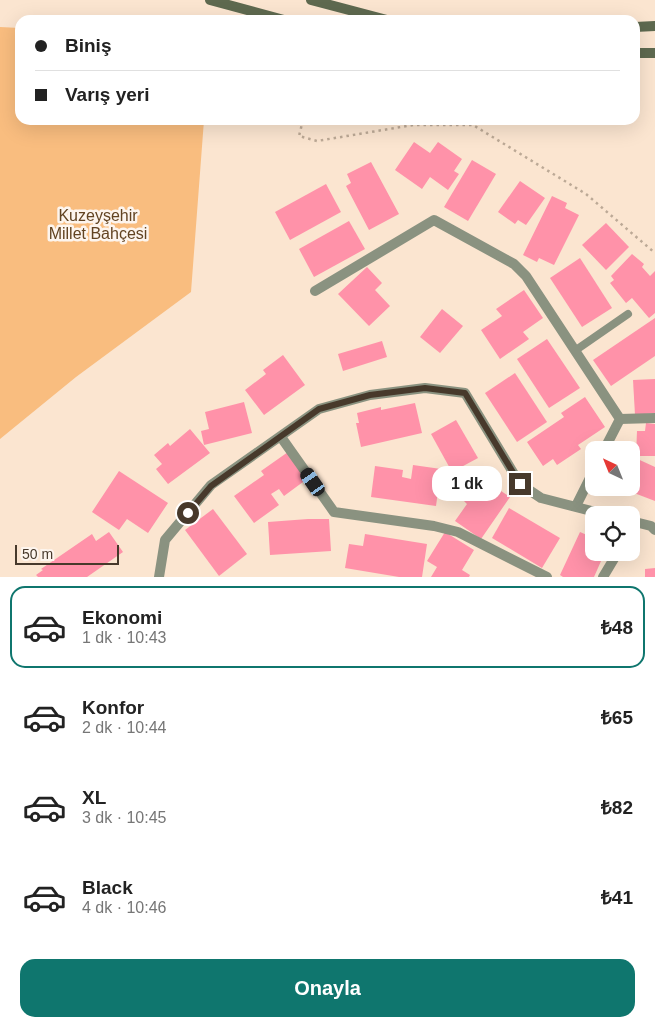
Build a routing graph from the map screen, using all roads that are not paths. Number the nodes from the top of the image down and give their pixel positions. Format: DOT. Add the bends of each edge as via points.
graph roads {
  1 [pos="210,0"];
  2 [pos="311,0"];
  3 [pos="266,15"];
  4 [pos="369,15"];
  5 [pos="655,26"];
  6 [pos="640,27"];
  7 [pos="640,53"];
  8 [pos="655,53"];
  9 [pos="315,292"];
  10 [pos="628,314"];
  11 [pos="576,350"];
  12 [pos="655,418"];
  13 [pos="620,420"];
  14 [pos="281,436"];
  15 [pos="609,441"];
  16 [pos="585,488"];
  17 [pos="576,506"];
  18 [pos="585,509"];
  19 [pos="640,525"];
  20 [pos="655,530"];
  21 [pos="613,561"];
  22 [pos="159,577"];
  23 [pos="547,577"];
  24 [pos="603,577"];
  1 -- 3 [label="main road"];
  2 -- 4 [label="main road"];
  5 -- 6 [label="main road"];
  7 -- 8 [label="main road"];
  9 -- 11 [label="street" via="434,220 514,264 526,276"];
  10 -- 11 [label="lane"];
  11 -- 13 [label="street"];
  12 -- 13 [label="street"];
  13 -- 15 [label="street"];
  14 -- 17 [label="street" via="319,409 370,395 425,388 465,393 520,484 541,498"];
  14 -- 22 [label="street" via="211,486 165,540"];
  14 -- 23 [label="street" via="334,512 458,532"];
  16 -- 17 [label="street"];
  17 -- 18 [label="street"];
  19 -- 20 [label="street"];
  21 -- 24 [label="street"];
}
